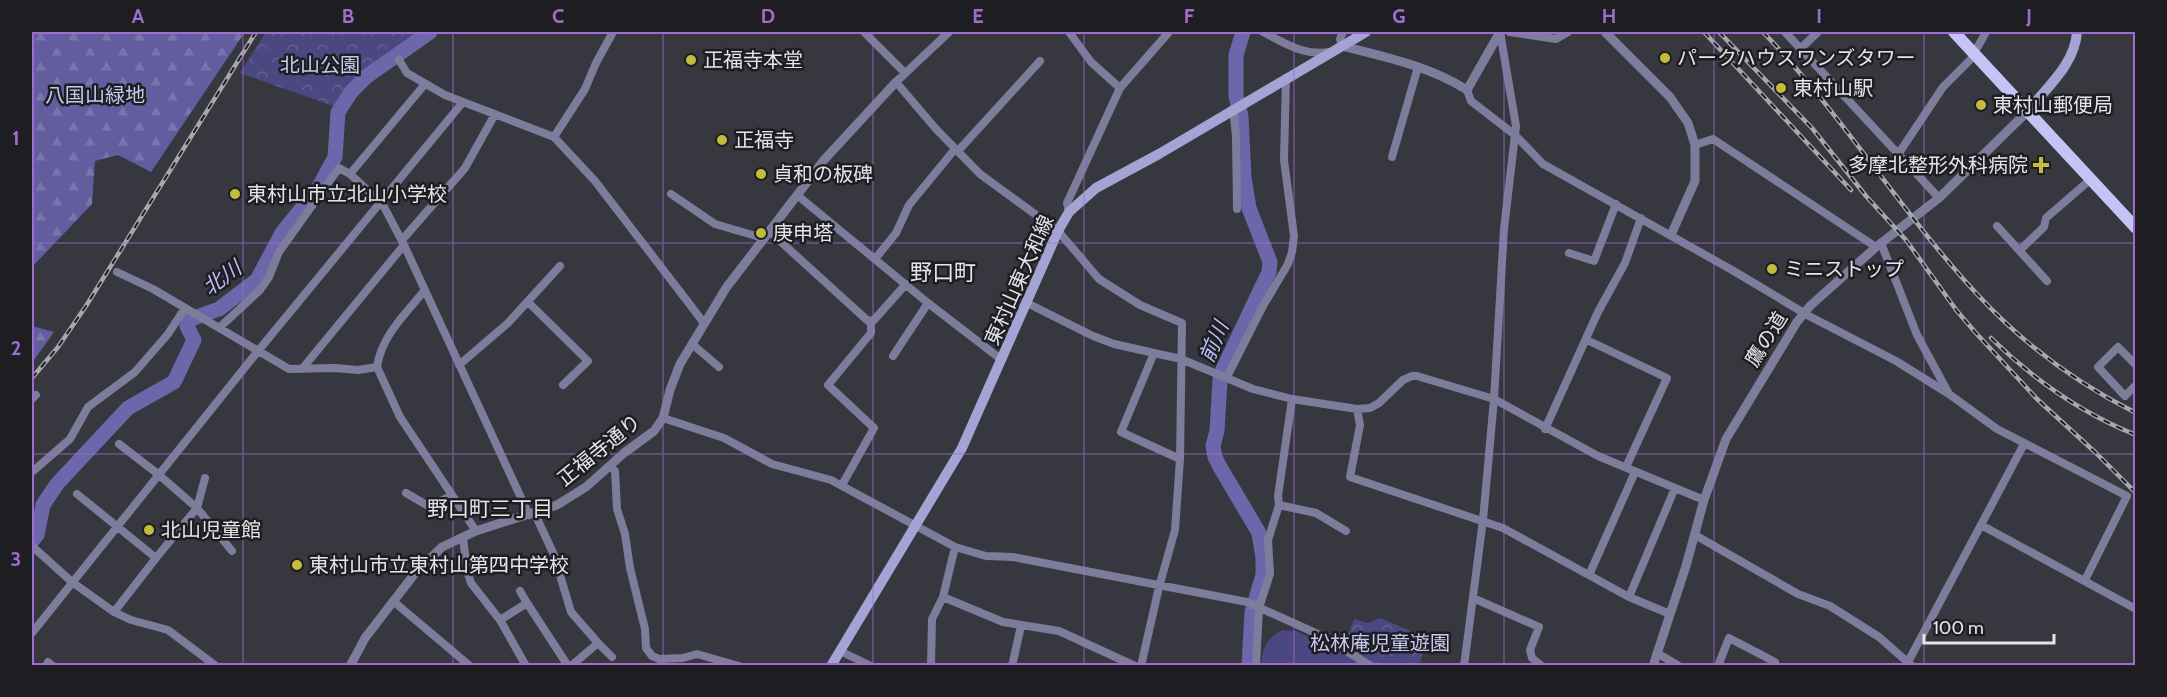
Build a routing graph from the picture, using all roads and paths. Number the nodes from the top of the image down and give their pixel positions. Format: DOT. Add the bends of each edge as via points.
graph roads {
  1 [pos="613,32"];
  2 [pos="864,32"];
  3 [pos="950,32"];
  4 [pos="1069,32"];
  5 [pos="1169,32"];
  6 [pos="1263,32"];
  7 [pos="1343,32"];
  8 [pos="1366,32"];
  9 [pos="1500,32"];
  10 [pos="1509,32"];
  11 [pos="1568,32"];
  12 [pos="1605,32"];
  13 [pos="1785,32"];
  14 [pos="1818,32"];
  15 [pos="1954,32"];
  16 [pos="1986,32"];
  17 [pos="2078,32"];
  18 [pos="1337,48"];
  19 [pos="1801,48"];
  20 [pos="1974,54"];
  21 [pos="399,60"];
  22 [pos="1040,61"];
  23 [pos="1418,67"];
  24 [pos="906,73"];
  25 [pos="1286,78"];
  26 [pos="896,82"];
  27 [pos="425,84"];
  28 [pos="1120,88"];
  29 [pos="1467,90"];
  30 [pos="463,102"];
  31 [pos="1237,107"];
  32 [pos="2028,111"];
  33 [pos="495,114"];
  34 [pos="1515,135"];
  35 [pos="554,137"];
  36 [pos="1695,145"];
  37 [pos="956,150"];
  38 [pos="1899,153"];
  39 [pos="1392,157"];
  40 [pos="350,174"];
  41 [pos="2091,179"];
  42 [pos="671,194"];
  43 [pos="797,195"];
  44 [pos="1939,198"];
  45 [pos="380,201"];
  46 [pos="1616,204"];
  47 [pos="1237,209"];
  48 [pos="1069,212"];
  49 [pos="1641,218"];
  50 [pos="1997,226"];
  51 [pos="2136,228"];
  52 [pos="1058,231"];
  53 [pos="766,234"];
  54 [pos="1671,235"];
  55 [pos="403,243"];
  56 [pos="1878,245"];
  57 [pos="2020,250"];
  58 [pos="1569,253"];
  59 [pos="875,259"];
  60 [pos="560,266"];
  61 [pos="117,272"];
  62 [pos="2047,281"];
  63 [pos="906,284"];
  64 [pos="425,290"];
  65 [pos="528,302"];
  66 [pos="928,303"];
  67 [pos="1027,303"];
  68 [pos="188,310"];
  69 [pos="1804,312"];
  70 [pos="871,321"];
  71 [pos="704,323"];
  72 [pos="215,326"];
  73 [pos="1587,340"];
  74 [pos="692,344"];
  75 [pos="258,351"];
  76 [pos="1154,353"];
  77 [pos="893,356"];
  78 [pos="1181,359"];
  79 [pos="1002,360"];
  80 [pos="2136,365"];
  81 [pos="459,366"];
  82 [pos="377,367"];
  83 [pos="719,367"];
  84 [pos="302,369"];
  85 [pos="1226,376"];
  86 [pos="563,385"];
  87 [pos="2136,385"];
  88 [pos="1949,394"];
  89 [pos="1292,399"];
  90 [pos="1494,399"];
  91 [pos="1357,410"];
  92 [pos="663,418"];
  93 [pos="1545,429"];
  94 [pos="119,444"];
  95 [pos="2024,444"];
  96 [pos="1180,459"];
  97 [pos="610,465"];
  98 [pos="1626,467"];
  99 [pos="32,472"];
  100 [pos="1635,472"];
  101 [pos="158,474"];
  102 [pos="205,478"];
  103 [pos="842,485"];
  104 [pos="1675,488"];
  105 [pos="406,493"];
  106 [pos="77,494"];
  107 [pos="452,495"];
  108 [pos="1704,500"];
  109 [pos="1279,505"];
  110 [pos="197,508"];
  111 [pos="532,515"];
  112 [pos="1483,520"];
  113 [pos="117,525"];
  114 [pos="914,525"];
  115 [pos="1981,525"];
  116 [pos="476,531"];
  117 [pos="1346,531"];
  118 [pos="1695,536"];
  119 [pos="463,537"];
  120 [pos="955,547"];
  121 [pos="34,548"];
  122 [pos="232,551"];
  123 [pos="156,558"];
  124 [pos="1589,575"];
  125 [pos="2085,580"];
  126 [pos="72,582"];
  127 [pos="1160,587"];
  128 [pos="520,591"];
  129 [pos="943,597"];
  130 [pos="1629,597"];
  131 [pos="1473,598"];
  132 [pos="393,601"];
  133 [pos="527,603"];
  134 [pos="1257,607"];
  135 [pos="2136,609"];
  136 [pos="114,612"];
  137 [pos="1670,614"];
  138 [pos="500,620"];
  139 [pos="1021,626"];
  140 [pos="32,633"];
  141 [pos="598,643"];
  142 [pos="840,651"];
  143 [pos="1657,653"];
  144 [pos="612,657"];
  145 [pos="682,662"];
  146 [pos="1910,664"];
  147 [pos="46,666"];
  148 [pos="53,666"];
  149 [pos="216,666"];
  150 [pos="350,666"];
  151 [pos="470,666"];
  152 [pos="526,666"];
  153 [pos="570,666"];
  154 [pos="740,666"];
  155 [pos="831,666"];
  156 [pos="871,666"];
  157 [pos="931,666"];
  158 [pos="1012,666"];
  159 [pos="1135,666"];
  160 [pos="1141,666"];
  161 [pos="1256,666"];
  162 [pos="1371,666"];
  163 [pos="1464,666"];
  164 [pos="1542,666"];
  165 [pos="1653,666"];
  166 [pos="1679,666"];
  167 [pos="1718,666"];
  168 [pos="1773,666"];
  1 -- 35 [label="street" via="585,89"];
  2 -- 24 [label="street"];
  3 -- 24 [label="street"];
  4 -- 28 [label="street" via="1091,63"];
  5 -- 28 [label="street"];
  6 -- 18 [label="street" via="1304,51 1319,53"];
  7 -- 18 [label="street"];
  8 -- 18 [label="main road, 東村山東大和線"];
  9 -- 10 [label="street"];
  9 -- 29 [label="street"];
  9 -- 34 [label="street"];
  10 -- 11 [label="street" via="1556,39"];
  12 -- 36 [label="street" via="1670,97 1688,123"];
  13 -- 19 [label="street"];
  14 -- 19 [label="street"];
  15 -- 20 [label="main road"];
  16 -- 20 [label="street"];
  17 -- 32 [label="main road" via="2064,69"];
  18 -- 23 [label="street"];
  18 -- 25 [label="main road, 東村山東大和線"];
  19 -- 38 [label="street"];
  20 -- 32 [label="main road"];
  20 -- 38 [label="street" via="1943,87"];
  21 -- 27 [label="street" via="408,73"];
  22 -- 37 [label="street"];
  23 -- 29 [label="street" via="1447,77"];
  23 -- 39 [label="street"];
  24 -- 26 [label="street"];
  25 -- 31 [label="main road, 東村山東大和線"];
  25 -- 85 [label="street" via="1284,160 1294,236 1292,252"];
  26 -- 37 [label="street"];
  26 -- 43 [label="street, 正福寺通り"];
  27 -- 30 [label="street"];
  27 -- 40 [label="street"];
  28 -- 48 [label="street" via="1067,203"];
  29 -- 34 [label="street" via="1471,101"];
  30 -- 33 [label="street"];
  30 -- 45 [label="street"];
  31 -- 47 [label="street"];
  31 -- 48 [label="main road, 東村山東大和線" via="1096,188"];
  32 -- 41 [label="main road"];
  32 -- 44 [label="street, 鷹の道"];
  33 -- 35 [label="street"];
  33 -- 55 [label="street" via="465,168"];
  34 -- 46 [label="street" via="1543,164"];
  34 -- 90 [label="street" via="1504,229"];
  35 -- 71 [label="street" via="595,181"];
  36 -- 54 [label="street" via="1695,181"];
  36 -- 56 [label="street" via="1713,139"];
  37 -- 52 [label="street" via="980,174"];
  37 -- 59 [label="street" via="909,205 896,233"];
  38 -- 44 [label="street"];
  40 -- 45 [label="street"];
  40 -- 72 [label="street" via="339,168 279,252 260,290"];
  41 -- 51 [label="main road"];
  41 -- 57 [label="street" via="2046,218 2044,227"];
  42 -- 53 [label="street" via="716,224"];
  43 -- 53 [label="street, 正福寺通り"];
  43 -- 59 [label="street"];
  44 -- 56 [label="street, 鷹の道"];
  45 -- 55 [label="street"];
  45 -- 75 [label="street"];
  46 -- 49 [label="street"];
  46 -- 58 [label="street" via="1594,261"];
  48 -- 52 [label="main road, 東村山東大和線"];
  49 -- 54 [label="street"];
  49 -- 73 [label="street" via="1625,262"];
  50 -- 57 [label="street"];
  52 -- 67 [label="main road, 東村山東大和線"];
  52 -- 78 [label="street" via="1099,279 1140,305 1182,323"];
  53 -- 70 [label="street"];
  53 -- 71 [label="street, 正福寺通り"];
  54 -- 69 [label="street"];
  55 -- 64 [label="street"];
  55 -- 84 [label="street"];
  56 -- 69 [label="street, 鷹の道"];
  56 -- 88 [label="street" via="1917,335"];
  57 -- 62 [label="street"];
  59 -- 63 [label="street"];
  60 -- 65 [label="street"];
  61 -- 68 [label="street"];
  63 -- 66 [label="street"];
  63 -- 70 [label="street"];
  64 -- 81 [label="street"];
  64 -- 82 [label="street" via="392,330"];
  65 -- 81 [label="street"];
  65 -- 86 [label="street" via="588,362"];
  66 -- 77 [label="street"];
  66 -- 79 [label="street"];
  67 -- 76 [label="street" via="1093,336"];
  67 -- 79 [label="main road, 東村山東大和線"];
  68 -- 72 [label="street"];
  68 -- 99 [label="street" via="135,372 88,407 70,439"];
  69 -- 88 [label="street"];
  69 -- 108 [label="street, 鷹の道" via="1726,439"];
  70 -- 103 [label="street" via="871,333 828,385 874,428"];
  71 -- 74 [label="street, 正福寺通り"];
  72 -- 75 [label="street"];
  73 -- 93 [label="street"];
  73 -- 98 [label="street" via="1667,378"];
  74 -- 83 [label="street"];
  74 -- 92 [label="street, 正福寺通り" via="680,364"];
  75 -- 84 [label="street" via="289,369"];
  75 -- 101 [label="street"];
  76 -- 78 [label="street"];
  76 -- 96 [label="street" via="1121,432"];
  78 -- 85 [label="street"];
  78 -- 96 [label="street"];
  79 -- 114 [label="main road, 東村山東大和線" via="962,448"];
  80 -- 87 [label="street" via="2118,347 2098,367 2125,396"];
  81 -- 111 [label="street"];
  82 -- 84 [label="street"];
  82 -- 107 [label="street" via="400,417"];
  85 -- 89 [label="street" via="1253,389"];
  88 -- 95 [label="street"];
  89 -- 91 [label="street"];
  89 -- 109 [label="street"];
  90 -- 91 [label="street" via="1412,376 1379,403"];
  90 -- 93 [label="street"];
  90 -- 112 [label="street"];
  91 -- 112 [label="street" via="1360,425 1350,477"];
  92 -- 97 [label="street, 正福寺通り" via="654,431"];
  92 -- 103 [label="street" via="724,438 772,464"];
  93 -- 98 [label="street"];
  94 -- 101 [label="street"];
  95 -- 115 [label="street"];
  95 -- 125 [label="street" via="2127,496"];
  96 -- 127 [label="street" via="1175,530"];
  97 -- 111 [label="street, 正福寺通り" via="586,487"];
  97 -- 145 [label="street" via="615,471 616,509 625,534 646,648 659,659"];
  98 -- 100 [label="street"];
  100 -- 104 [label="street"];
  100 -- 124 [label="street"];
  101 -- 110 [label="street"];
  101 -- 113 [label="street"];
  102 -- 110 [label="street"];
  103 -- 114 [label="street"];
  104 -- 108 [label="street"];
  104 -- 130 [label="street"];
  105 -- 107 [label="street" via="430,507"];
  106 -- 113 [label="street"];
  107 -- 116 [label="street"];
  108 -- 118 [label="street, 鷹の道"];
  109 -- 117 [label="street" via="1316,513"];
  109 -- 134 [label="street" via="1268,540 1270,574"];
  110 -- 122 [label="street"];
  110 -- 123 [label="street"];
  111 -- 116 [label="street, 正福寺通り"];
  111 -- 141 [label="street" via="554,555 571,612"];
  112 -- 124 [label="street"];
  112 -- 131 [label="street"];
  113 -- 123 [label="street"];
  113 -- 126 [label="street"];
  114 -- 120 [label="street"];
  114 -- 142 [label="main road, 東村山東大和線"];
  115 -- 125 [label="street"];
  115 -- 146 [label="street"];
  116 -- 119 [label="street, 正福寺通り"];
  118 -- 137 [label="street, 鷹の道"];
  118 -- 146 [label="street" via="1798,594 1830,606 1879,637"];
  119 -- 132 [label="street, 正福寺通り" via="442,547"];
  119 -- 138 [label="street" via="471,583"];
  120 -- 127 [label="street"];
  120 -- 129 [label="street"];
  121 -- 126 [label="street"];
  123 -- 136 [label="street"];
  124 -- 130 [label="street"];
  125 -- 135 [label="street"];
  126 -- 136 [label="street"];
  126 -- 140 [label="street"];
  127 -- 134 [label="street"];
  127 -- 160 [label="street"];
  128 -- 133 [label="street"];
  129 -- 139 [label="street"];
  129 -- 157 [label="street" via="932,619"];
  130 -- 137 [label="street"];
  131 -- 163 [label="street"];
  131 -- 164 [label="street" via="1539,627 1530,650 1532,658"];
  132 -- 150 [label="street, 正福寺通り"];
  132 -- 151 [label="street"];
  133 -- 138 [label="street"];
  133 -- 153 [label="street"];
  134 -- 161 [label="street"];
  134 -- 162 [label="street" via="1320,635"];
  136 -- 149 [label="street" via="168,630"];
  137 -- 143 [label="street, 鷹の道"];
  138 -- 152 [label="street"];
  139 -- 158 [label="street"];
  139 -- 159 [label="street" via="1059,631"];
  141 -- 144 [label="street"];
  141 -- 153 [label="street"];
  142 -- 155 [label="main road, 東村山東大和線"];
  142 -- 156 [label="street"];
  143 -- 165 [label="street, 鷹の道"];
  143 -- 166 [label="street"];
  145 -- 154 [label="street" via="697,654"];
  147 -- 148 [label="street" via="48,662"];
  167 -- 168 [label="street" via="1729,638 1775,662"];
}
